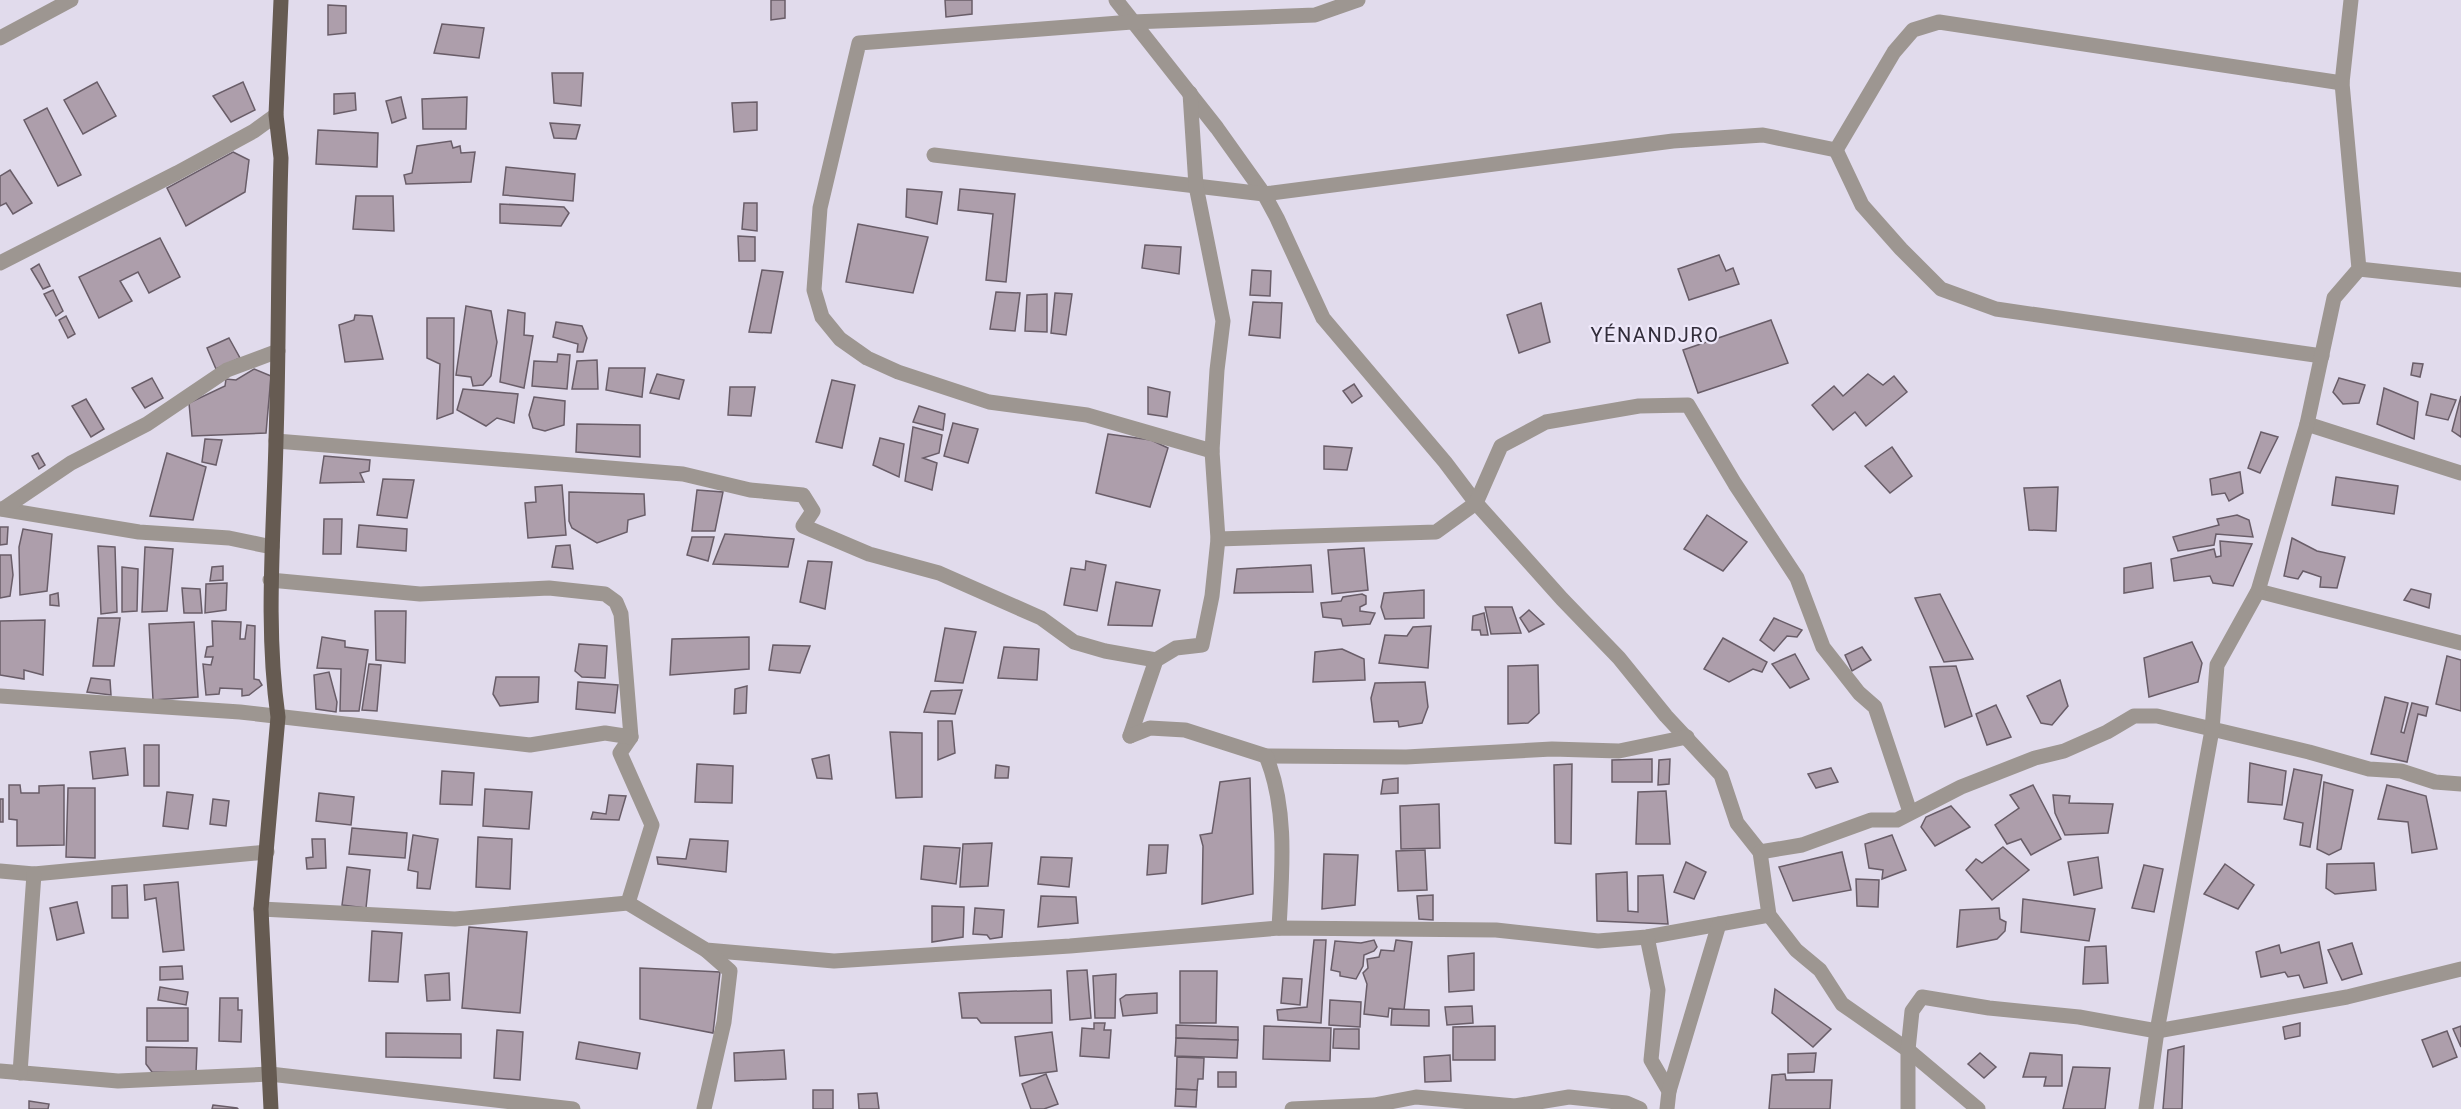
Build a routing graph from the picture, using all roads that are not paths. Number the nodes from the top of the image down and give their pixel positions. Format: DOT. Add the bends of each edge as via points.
graph roads {
  1 [pos="72,0"];
  2 [pos="281,0"];
  3 [pos="1116,0"];
  4 [pos="1358,0"];
  5 [pos="2351,0"];
  6 [pos="1132,22"];
  7 [pos="0,38"];
  8 [pos="2342,83"];
  9 [pos="1190,93"];
  10 [pos="276,115"];
  11 [pos="1836,150"];
  12 [pos="934,155"];
  13 [pos="1196,186"];
  14 [pos="1264,194"];
  15 [pos="0,263"];
  16 [pos="2359,269"];
  17 [pos="2461,280"];
  18 [pos="278,351"];
  19 [pos="2322,356"];
  20 [pos="2307,424"];
  21 [pos="276,441"];
  22 [pos="1212,451"];
  23 [pos="2461,473"];
  24 [pos="1476,503"];
  25 [pos="2,509"];
  26 [pos="1218,538"];
  27 [pos="272,547"];
  28 [pos="270,580"];
  29 [pos="2258,591"];
  30 [pos="2461,643"];
  31 [pos="1156,660"];
  32 [pos="0,696"];
  33 [pos="278,717"];
  34 [pos="2212,730"];
  35 [pos="1687,737"];
  36 [pos="632,738"];
  37 [pos="1266,756"];
  38 [pos="2461,784"];
  39 [pos="1910,812"];
  40 [pos="267,852"];
  41 [pos="1760,852"];
  42 [pos="0,871"];
  43 [pos="34,874"];
  44 [pos="628,903"];
  45 [pos="261,909"];
  46 [pos="1769,915"];
  47 [pos="1719,924"];
  48 [pos="1279,928"];
  49 [pos="1647,937"];
  50 [pos="706,950"];
  51 [pos="2461,969"];
  52 [pos="2157,1031"];
  53 [pos="1908,1050"];
  54 [pos="0,1071"];
  55 [pos="20,1073"];
  56 [pos="270,1074"];
  57 [pos="1669,1091"];
  58 [pos="271,1109"];
  59 [pos="573,1109"];
  60 [pos="704,1109"];
  61 [pos="1292,1109"];
  62 [pos="1640,1109"];
  63 [pos="1667,1109"];
  64 [pos="1908,1109"];
  65 [pos="1978,1109"];
  66 [pos="2146,1109"];
  1 -- 7 [label="street"];
  2 -- 10 [label="main road"];
  3 -- 6 [label="street"];
  4 -- 6 [label="street" via="1316,15"];
  5 -- 8 [label="street"];
  6 -- 9 [label="street"];
  6 -- 22 [label="street" via="859,43 820,208 814,290 822,317 840,339 867,358 898,372 989,402 1087,415"];
  8 -- 11 [label="street" via="1939,22 1913,30 1894,52"];
  8 -- 16 [label="street"];
  9 -- 13 [label="street"];
  9 -- 14 [label="street"];
  10 -- 15 [label="street" via="177,173"];
  10 -- 18 [label="main road" via="281,158"];
  11 -- 14 [label="street" via="1763,135 1673,141"];
  11 -- 19 [label="street" via="1862,205 1941,289 1996,309"];
  12 -- 13 [label="street"];
  13 -- 14 [label="street"];
  13 -- 22 [label="street" via="1223,321"];
  14 -- 24 [label="street" via="1323,318"];
  16 -- 17 [label="street"];
  16 -- 19 [label="street" via="2334,298"];
  18 -- 21 [label="main road"];
  18 -- 25 [label="street" via="227,370 147,423 71,463"];
  19 -- 20 [label="street"];
  20 -- 23 [label="street"];
  20 -- 29 [label="street"];
  21 -- 27 [label="main road"];
  21 -- 31 [label="street" via="683,474 750,490 803,495 813,511 803,526 869,554 939,573 1041,618 1074,642"];
  22 -- 26 [label="street"];
  24 -- 26 [label="street" via="1437,532"];
  24 -- 35 [label="street"];
  24 -- 39 [label="street" via="1501,446 1546,422 1639,406 1688,405 1797,578 1823,647 1875,707"];
  25 -- 27 [label="street" via="139,532 229,538"];
  26 -- 31 [label="street" via="1202,645 1176,648"];
  27 -- 28 [label="main road"];
  28 -- 33 [label="main road"];
  28 -- 36 [label="street" via="420,594 549,588 606,594 616,602 621,614"];
  29 -- 30 [label="street"];
  29 -- 34 [label="street" via="2217,665"];
  31 -- 37 [label="street" via="1130,736 1150,729 1185,730"];
  32 -- 33 [label="street"];
  33 -- 36 [label="street" via="530,745 605,733"];
  33 -- 40 [label="main road"];
  34 -- 38 [label="street" via="2369,769 2401,771 2435,782"];
  34 -- 39 [label="street" via="2157,716 2134,716 2064,751 1961,787"];
  34 -- 52 [label="street"];
  35 -- 37 [label="street" via="1620,751"];
  35 -- 41 [label="street" via="1721,775 1737,823"];
  36 -- 44 [label="street" via="620,753 652,825"];
  37 -- 48 [label="street" via="1276,780 1283,854"];
  39 -- 41 [label="street" via="1897,820 1870,820 1802,844"];
  40 -- 43 [label="street"];
  40 -- 45 [label="main road"];
  41 -- 46 [label="street"];
  42 -- 43 [label="street"];
  43 -- 55 [label="street"];
  44 -- 45 [label="street" via="455,919"];
  44 -- 50 [label="street"];
  45 -- 56 [label="main road"];
  46 -- 47 [label="street"];
  46 -- 53 [label="street" via="1796,950 1820,970 1842,1004"];
  47 -- 49 [label="street"];
  47 -- 57 [label="street"];
  48 -- 49 [label="street" via="1496,930 1598,940"];
  48 -- 50 [label="street" via="834,961"];
  49 -- 57 [label="street" via="1658,990 1651,1060"];
  50 -- 60 [label="street" via="730,971 724,1022"];
  51 -- 52 [label="street" via="2347,996"];
  52 -- 53 [label="street" via="1922,997 1912,1011"];
  52 -- 66 [label="street"];
  53 -- 64 [label="street"];
  53 -- 65 [label="street"];
  54 -- 55 [label="street"];
  55 -- 56 [label="street" via="118,1081"];
  56 -- 58 [label="main road"];
  56 -- 59 [label="street"];
  57 -- 63 [label="street"];
  61 -- 62 [label="street" via="1374,1105 1416,1097 1515,1106 1569,1097 1626,1103"];
}
